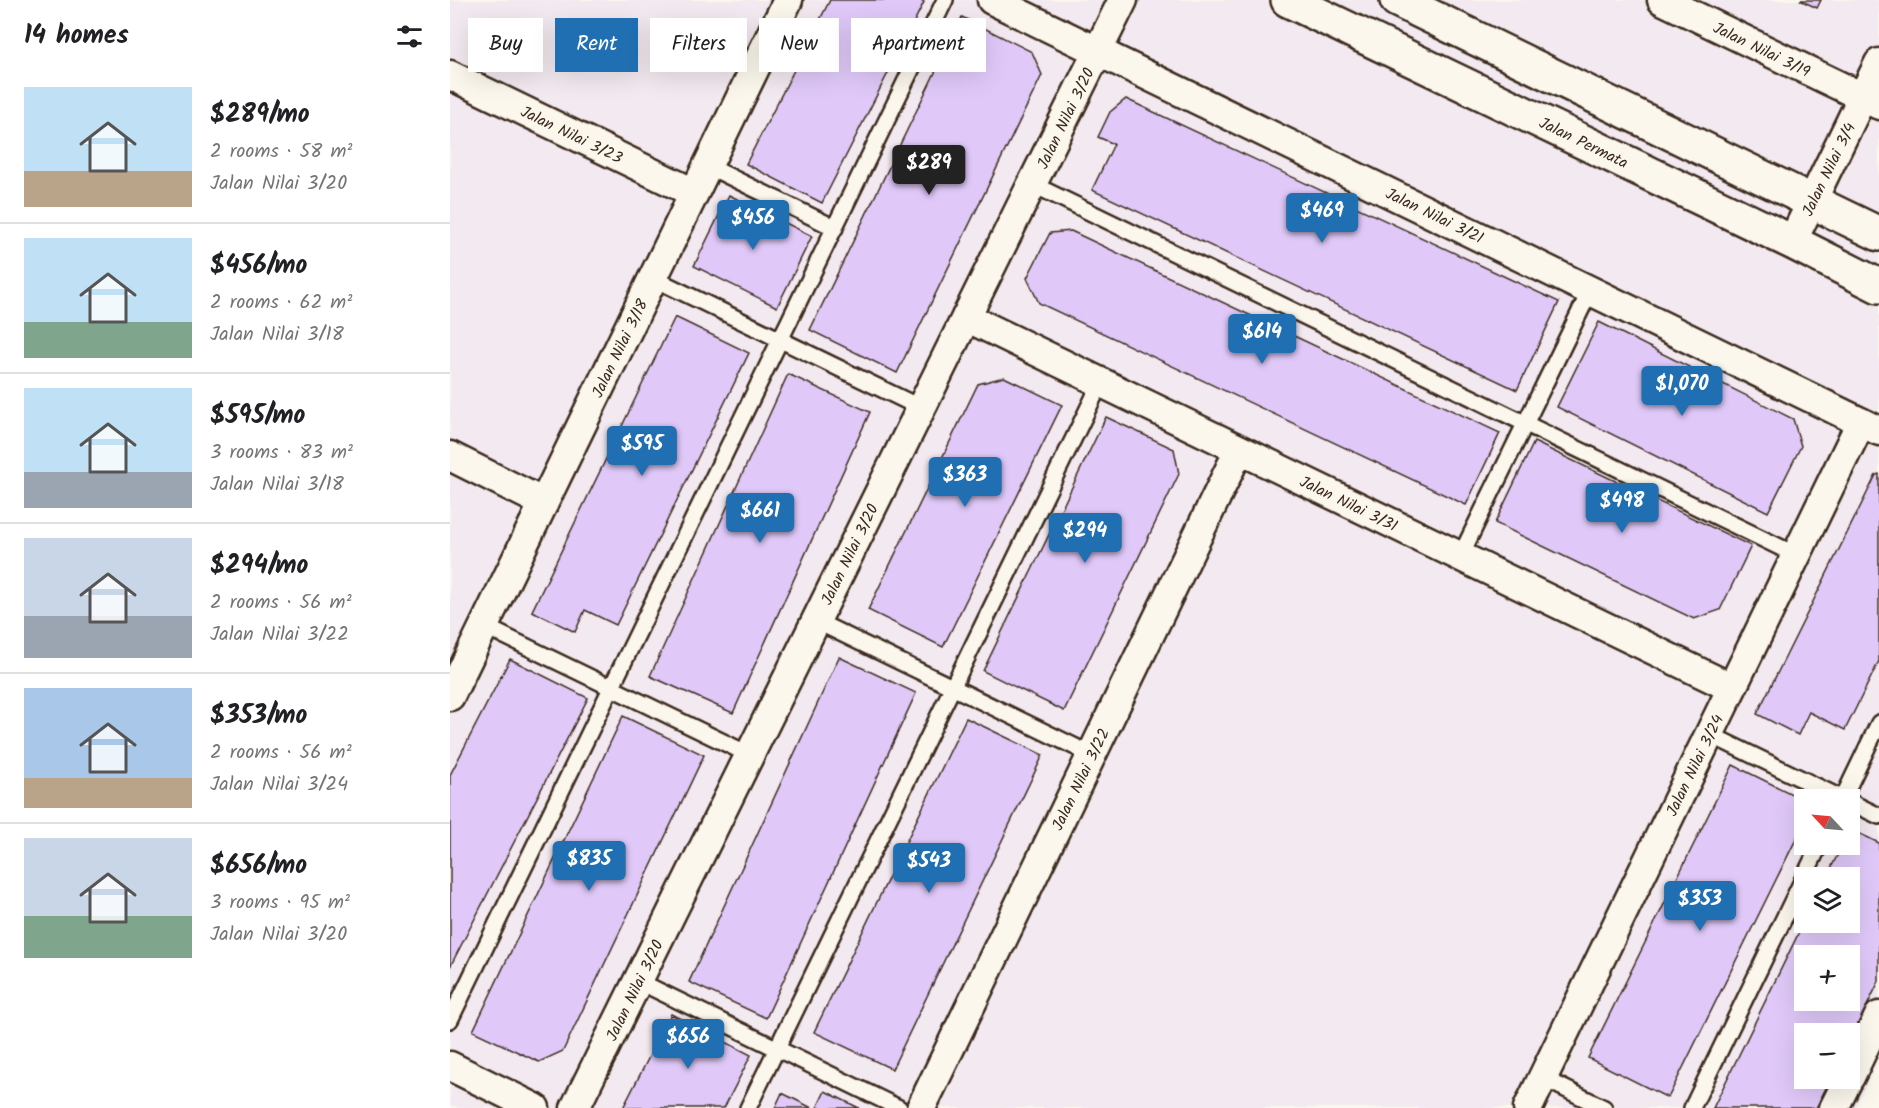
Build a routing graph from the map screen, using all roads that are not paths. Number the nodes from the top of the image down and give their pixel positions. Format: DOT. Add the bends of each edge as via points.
graph roads {
  1 [pos="788,0"];
  2 [pos="945,0"];
  3 [pos="992,0"];
  4 [pos="1123,0"];
  5 [pos="1288,0"];
  6 [pos="1397,0"];
  7 [pos="1662,0"];
  8 [pos="1098,52"];
  9 [pos="1879,63"];
  10 [pos="450,75"];
  11 [pos="1871,101"];
  12 [pos="708,166"];
  13 [pos="1032,184"];
  14 [pos="694,193"];
  15 [pos="1812,201"];
  16 [pos="835,228"];
  17 [pos="1879,234"];
  18 [pos="1792,242"];
  19 [pos="653,278"];
  20 [pos="1879,286"];
  21 [pos="1590,291"];
  22 [pos="966,317"];
  23 [pos="780,340"];
  24 [pos="1101,382"];
  25 [pos="921,408"];
  26 [pos="1525,423"];
  27 [pos="1870,427"];
  28 [pos="1239,450"];
  29 [pos="450,456"];
  30 [pos="544,502"];
  31 [pos="1796,555"];
  32 [pos="1460,557"];
  33 [pos="816,621"];
  34 [pos="484,626"];
  35 [pos="611,687"];
  36 [pos="952,687"];
  37 [pos="1732,688"];
  38 [pos="450,696"];
  39 [pos="1879,723"];
  40 [pos="1709,734"];
  41 [pos="750,755"];
  42 [pos="1092,755"];
  43 [pos="1822,789"];
  44 [pos="1850,789"];
  45 [pos="1860,807"];
  46 [pos="1879,816"];
  47 [pos="1815,855"];
  48 [pos="638,981"];
  49 [pos="1879,1016"];
  50 [pos="450,1020"];
  51 [pos="777,1049"];
  52 [pos="1860,1055"];
  53 [pos="450,1066"];
  54 [pos="1543,1078"];
  55 [pos="1844,1089"];
  56 [pos="536,1108"];
  57 [pos="575,1108"];
  58 [pos="748,1108"];
  59 [pos="899,1108"];
  60 [pos="921,1108"];
  61 [pos="1528,1108"];
  62 [pos="1604,1108"];
  63 [pos="1692,1108"];
  64 [pos="1834,1108"];
  1 -- 12 [label="street, Jalan Nilai 3/18"];
  2 -- 16 [label="lane"];
  3 -- 8 [label="street, Jalan Nilai 3/21"];
  4 -- 8 [label="street, Jalan Nilai 3/20"];
  5 -- 18 [label="main road, Jalan Permata"];
  6 -- 15 [label="main road"];
  7 -- 11 [label="street, Jalan Nilai 3/19"];
  8 -- 13 [label="street, Jalan Nilai 3/20"];
  8 -- 21 [label="street, Jalan Nilai 3/21"];
  9 -- 11 [label="street, Jalan Nilai 3/4"];
  10 -- 14 [label="street, Jalan Nilai 3/23"];
  11 -- 15 [label="street, Jalan Nilai 3/4"];
  12 -- 14 [label="street, Jalan Nilai 3/18"];
  12 -- 16 [label="lane"];
  13 -- 22 [label="street, Jalan Nilai 3/20"];
  13 -- 26 [label="lane"];
  14 -- 19 [label="street, Jalan Nilai 3/18"];
  15 -- 17 [label="main road"];
  15 -- 18 [label="street, Jalan Nilai 3/4"];
  16 -- 23 [label="lane"];
  18 -- 20 [label="main road, Jalan Permata"];
  19 -- 23 [label="lane"];
  19 -- 30 [label="street, Jalan Nilai 3/18"];
  21 -- 26 [label="lane"];
  21 -- 27 [label="street, Jalan Nilai 3/21"];
  22 -- 24 [label="street, Jalan Nilai 3/31"];
  22 -- 25 [label="street, Jalan Nilai 3/20"];
  23 -- 25 [label="lane"];
  23 -- 35 [label="lane"];
  24 -- 28 [label="street, Jalan Nilai 3/31"];
  24 -- 36 [label="lane"];
  25 -- 33 [label="street, Jalan Nilai 3/20"];
  26 -- 31 [label="lane"];
  26 -- 32 [label="lane"];
  27 -- 31 [label="street, Jalan Nilai 3/24"];
  28 -- 32 [label="street, Jalan Nilai 3/31"];
  28 -- 42 [label="street, Jalan Nilai 3/22"];
  29 -- 30 [label="street"];
  30 -- 34 [label="street, Jalan Nilai 3/18"];
  31 -- 37 [label="street, Jalan Nilai 3/24"];
  32 -- 37 [label="street, Jalan Nilai 3/31"];
  33 -- 36 [label="lane"];
  33 -- 41 [label="street, Jalan Nilai 3/20"];
  34 -- 35 [label="lane"];
  34 -- 38 [label="street, Jalan Nilai 3/18"];
  35 -- 41 [label="lane"];
  35 -- 50 [label="lane"];
  36 -- 42 [label="lane"];
  36 -- 51 [label="lane"];
  37 -- 40 [label="street, Jalan Nilai 3/24"];
  39 -- 44 [label="lane"];
  40 -- 43 [label="lane"];
  40 -- 54 [label="street, Jalan Nilai 3/24"];
  41 -- 48 [label="street, Jalan Nilai 3/20"];
  42 -- 60 [label="street, Jalan Nilai 3/22"];
  45 -- 46 [label="lane"];
  47 -- 63 [label="lane"];
  48 -- 51 [label="lane"];
  48 -- 57 [label="street, Jalan Nilai 3/20"];
  49 -- 52 [label="street"];
  51 -- 58 [label="lane"];
  51 -- 59 [label="lane"];
  53 -- 56 [label="street"];
  54 -- 61 [label="street, Jalan Nilai 3/24"];
  54 -- 62 [label="lane"];
  55 -- 64 [label="street"];
}
